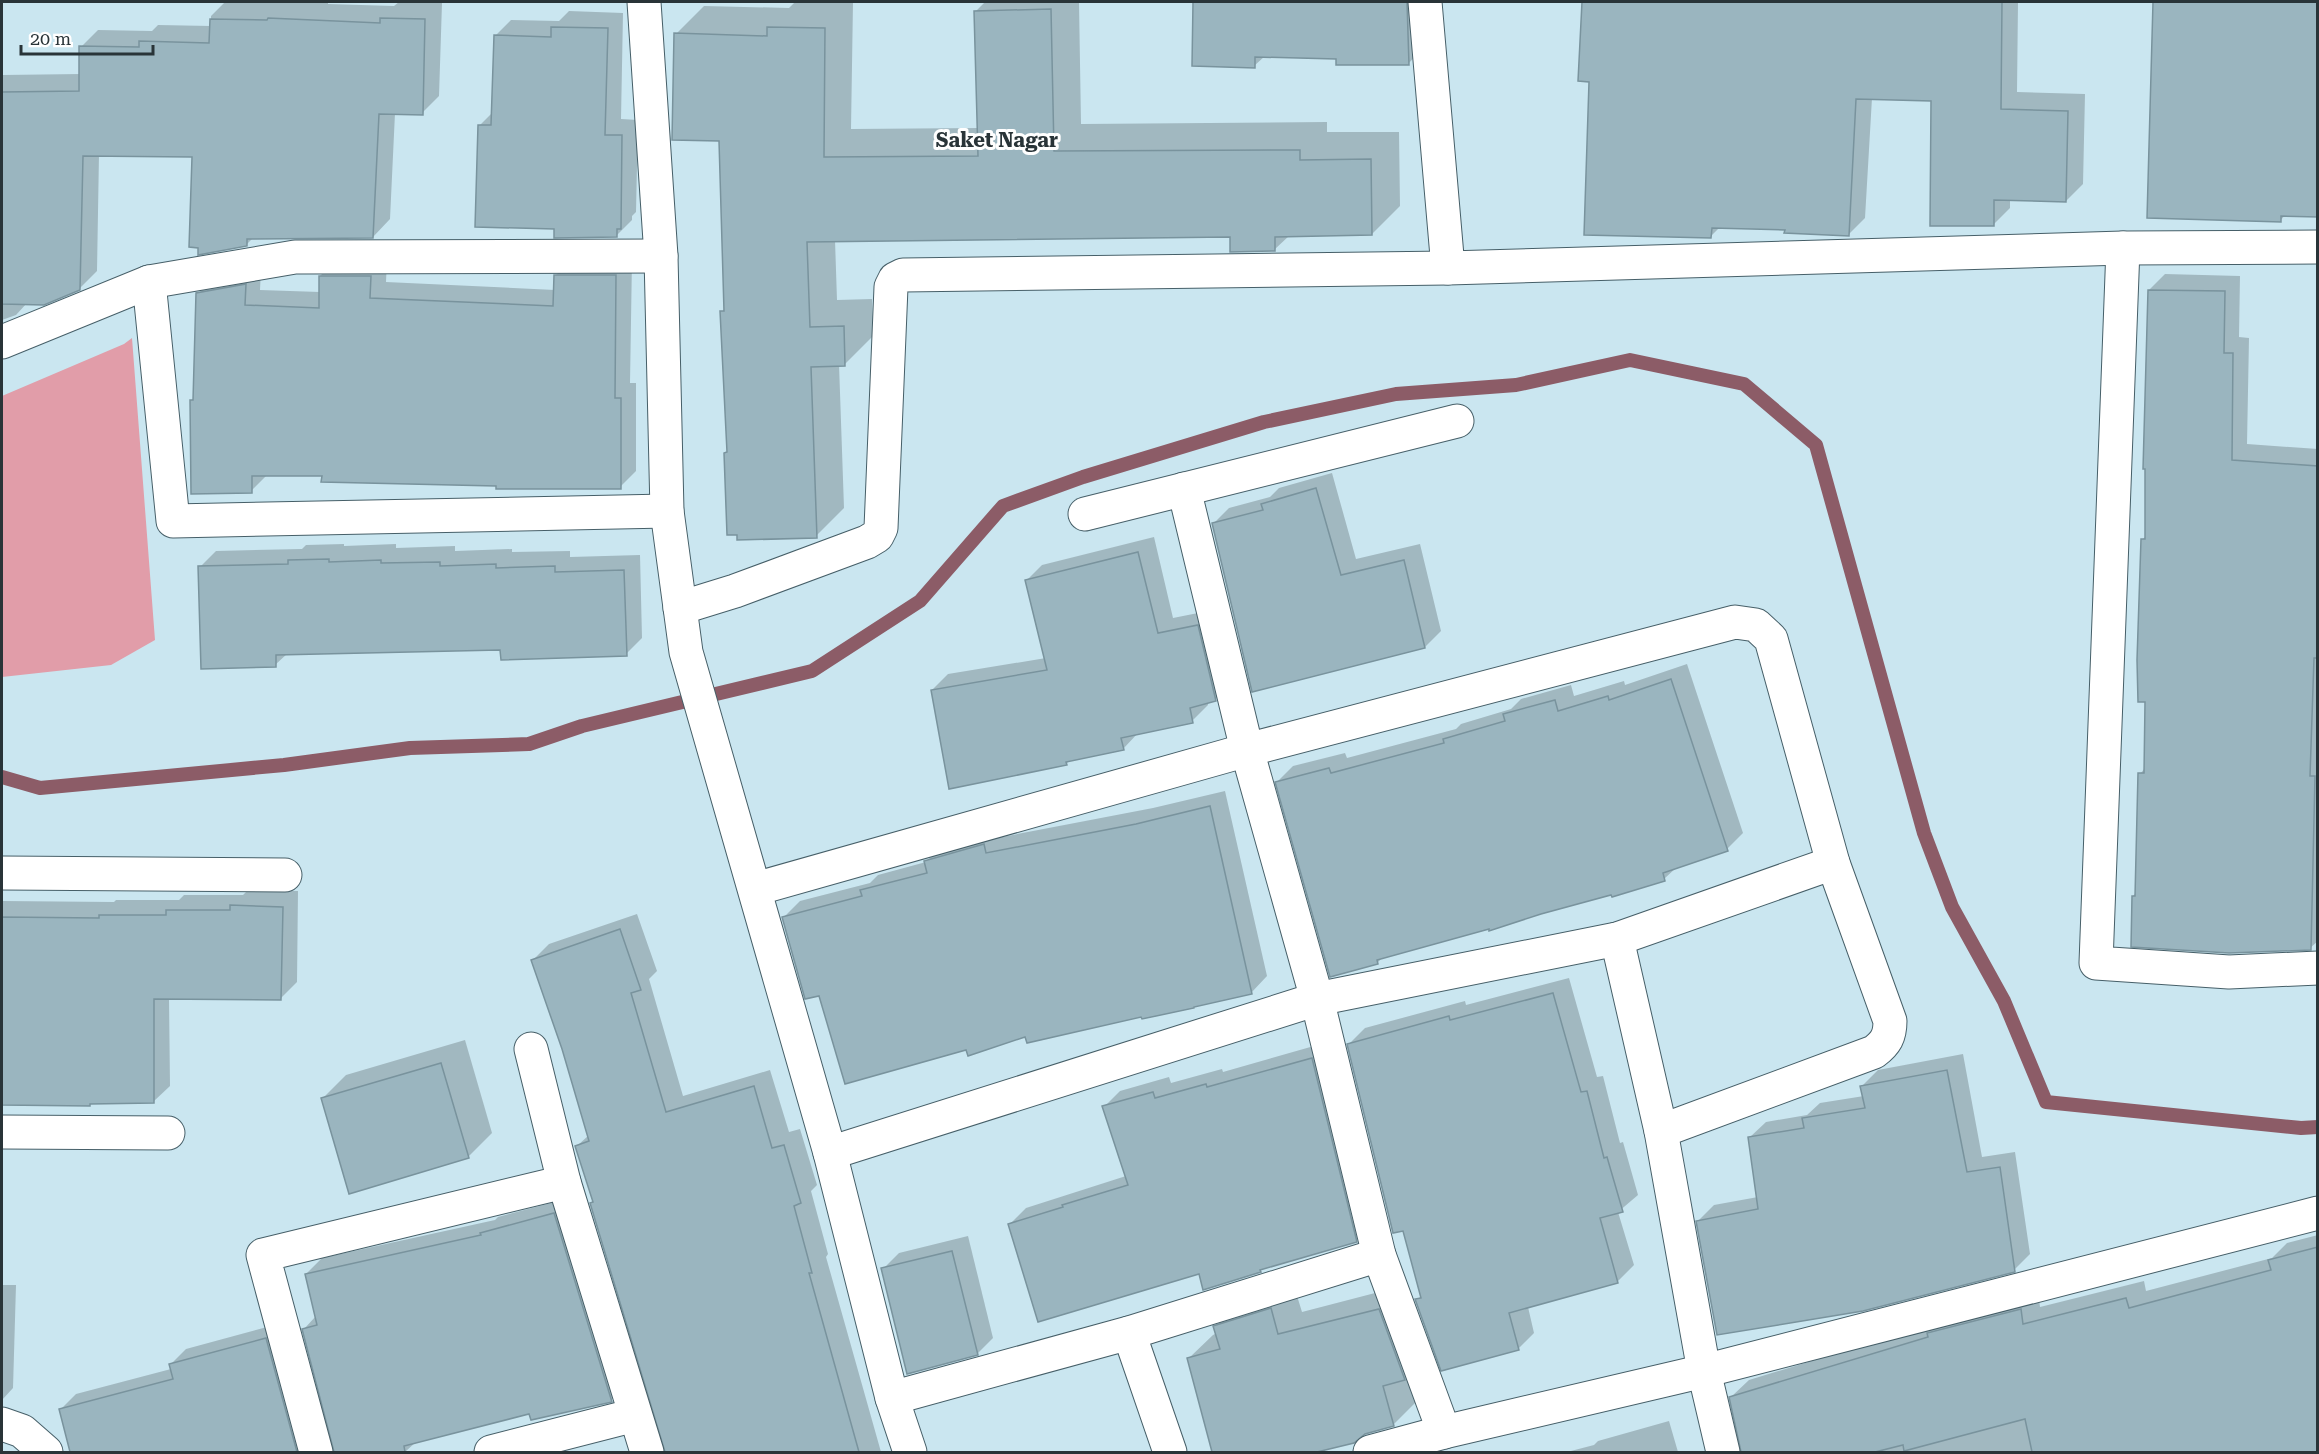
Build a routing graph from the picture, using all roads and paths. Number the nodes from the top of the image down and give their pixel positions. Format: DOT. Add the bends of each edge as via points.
graph roads {
  1 [pos="644,2"];
  2 [pos="1425,2"];
  3 [pos="2318,247"];
  4 [pos="2123,248"];
  5 [pos="660,256"];
  6 [pos="1448,268"];
  7 [pos="149,282"];
  8 [pos="2,342"];
  9 [pos="1457,421"];
  10 [pos="1184,489"];
  11 [pos="667,512"];
  12 [pos="1085,514"];
  13 [pos="680,608"];
  14 [pos="1247,750"];
  15 [pos="1833,863"];
  16 [pos="2,873"];
  17 [pos="285,875"];
  18 [pos="755,889"];
  19 [pos="1617,939"];
  20 [pos="2318,969"];
  21 [pos="1317,999"];
  22 [pos="531,1049"];
  23 [pos="1661,1131"];
  24 [pos="2,1132"];
  25 [pos="168,1133"];
  26 [pos="830,1153"];
  27 [pos="564,1182"];
  28 [pos="2318,1213"];
  29 [pos="1379,1255"];
  30 [pos="1129,1333"];
  31 [pos="1704,1371"];
  32 [pos="892,1398"];
  33 [pos="635,1415"];
  34 [pos="12,1427"];
  35 [pos="1444,1432"];
  36 [pos="46,1452"];
  37 [pos="316,1452"];
  38 [pos="491,1452"];
  39 [pos="647,1452"];
  40 [pos="910,1452"];
  41 [pos="1170,1452"];
  42 [pos="1370,1452"];
  43 [pos="1723,1452"];
  1 -- 5 [label="street"];
  2 -- 6 [label="street"];
  3 -- 4 [label="street"];
  4 -- 6 [label="street"];
  4 -- 20 [label="street" via="2096,963 2229,972"];
  5 -- 7 [label="street" via="295,257"];
  5 -- 11 [label="street"];
  6 -- 13 [label="street" via="903,275 891,287 881,528 877,536"];
  7 -- 8 [label="street"];
  7 -- 11 [label="street" via="173,521"];
  9 -- 10 [label="street"];
  10 -- 12 [label="street"];
  10 -- 14 [label="street"];
  11 -- 13 [label="street"];
  13 -- 18 [label="street" via="686,652"];
  14 -- 15 [label="street" via="1735,622 1756,625 1771,639"];
  14 -- 18 [label="street"];
  14 -- 21 [label="street"];
  15 -- 19 [label="street"];
  15 -- 23 [label="street" via="1890,1021 1885,1044 1874,1052"];
  16 -- 17 [label="street"];
  18 -- 26 [label="street"];
  19 -- 21 [label="street"];
  19 -- 23 [label="street"];
  21 -- 26 [label="street"];
  21 -- 29 [label="street"];
  22 -- 27 [label="street"];
  23 -- 31 [label="street"];
  24 -- 25 [label="street"];
  26 -- 32 [label="street"];
  27 -- 33 [label="street"];
  27 -- 37 [label="street" via="263,1255"];
  28 -- 31 [label="street"];
  29 -- 30 [label="street"];
  29 -- 35 [label="street"];
  30 -- 32 [label="street"];
  30 -- 41 [label="street"];
  31 -- 35 [label="street"];
  31 -- 43 [label="street"];
  32 -- 40 [label="street"];
  33 -- 38 [label="street"];
  33 -- 39 [label="street"];
  34 -- 36 [label="street"];
  35 -- 42 [label="street"];
}
